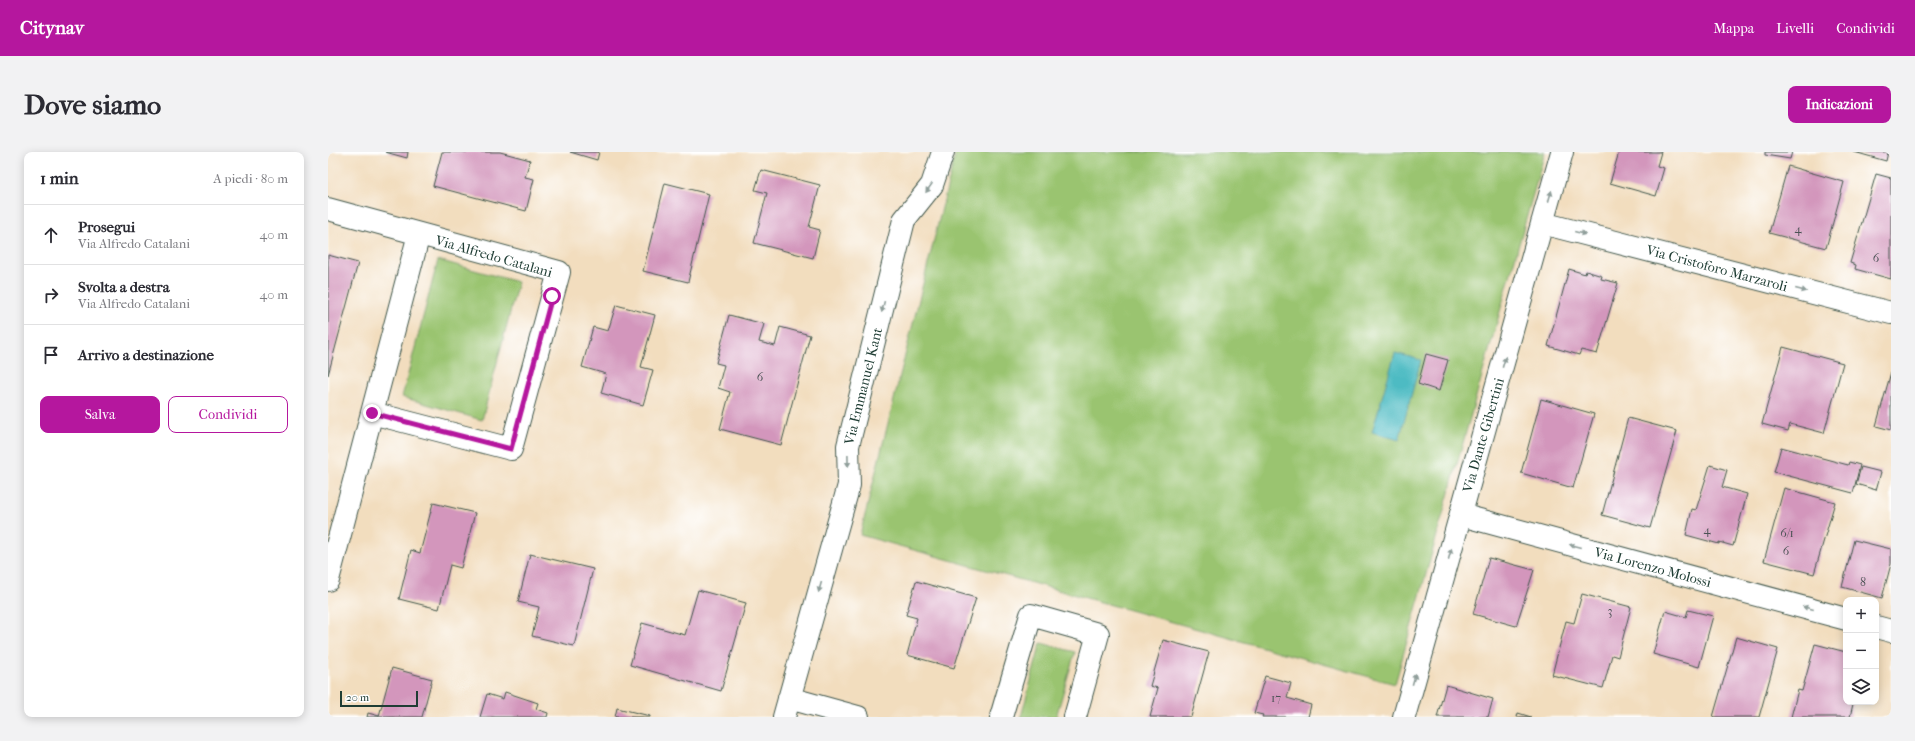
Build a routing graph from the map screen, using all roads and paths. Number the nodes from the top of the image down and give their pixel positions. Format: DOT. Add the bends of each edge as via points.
graph roads {
  1 [pos="942,152"];
  2 [pos="1562,152"];
  3 [pos="328,209"];
  4 [pos="1542,223"];
  5 [pos="419,234"];
  6 [pos="1891,313"];
  7 [pos="372,413"];
  8 [pos="1461,515"];
  9 [pos="328,580"];
  10 [pos="1843,618"];
  11 [pos="1879,628"];
  12 [pos="1891,631"];
  13 [pos="786,707"];
  14 [pos="858,717"];
  15 [pos="1001,717"];
  16 [pos="1075,717"];
  17 [pos="1404,717"];
  1 -- 13 [label="street, Via Emmanuel Kant, one-way" via="932,185 904,220 848,446 849,485"];
  4 -- 2 [label="street, Via Dante Gibertini, one-way"];
  3 -- 5 [label="street, Via Alfredo Catalani"];
  4 -- 6 [label="street, Via Cristoforo Marzaroli, one-way"];
  8 -- 4 [label="street, Via Dante Gibertini, one-way"];
  5 -- 7 [label="street, Via Alfredo Catalani"];
  5 -- 7 [label="street, Via Alfredo Catalani" via="559,272 511,449"];
  7 -- 9 [label="street, Via Alfredo Catalani"];
  10 -- 8 [label="street, Via Lorenzo Molossi, one-way"];
  17 -- 8 [label="street, Via Dante Gibertini, one-way"];
  11 -- 12 [label="street"];
  13 -- 14 [label="street, Via Emmanuel Kant"];
  15 -- 16 [label="street" via="1031,615 1098,634"];
}
